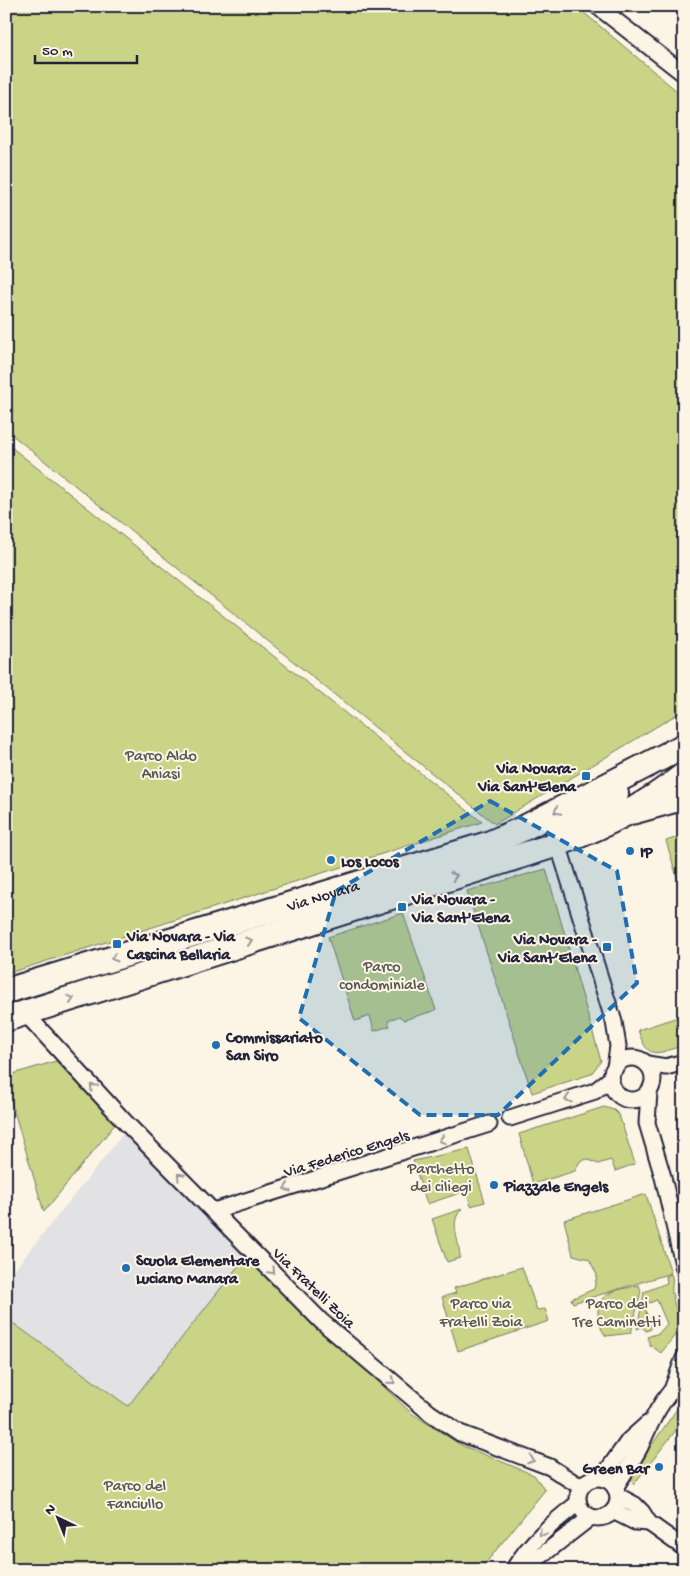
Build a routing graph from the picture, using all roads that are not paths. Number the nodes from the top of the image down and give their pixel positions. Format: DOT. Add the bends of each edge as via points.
graph roads {
  1 [pos="597,6"];
  2 [pos="684,74"];
  3 [pos="681,748"];
  4 [pos="684,775"];
  5 [pos="684,799"];
  6 [pos="626,815"];
  7 [pos="520,830"];
  8 [pos="558,844"];
  9 [pos="6,991"];
  10 [pos="16,1016"];
  11 [pos="614,1022"];
  12 [pos="644,1062"];
  13 [pos="677,1065"];
  14 [pos="613,1073"];
  15 [pos="651,1088"];
  16 [pos="627,1100"];
  17 [pos="510,1118"];
  18 [pos="488,1124"];
  19 [pos="648,1130"];
  20 [pos="663,1176"];
  21 [pos="214,1211"];
  22 [pos="684,1224"];
  23 [pos="684,1270"];
  24 [pos="684,1358"];
  25 [pos="684,1377"];
  26 [pos="673,1388"];
  27 [pos="649,1422"];
  28 [pos="602,1478"];
  29 [pos="581,1487"];
  30 [pos="617,1492"];
  31 [pos="578,1503"];
  32 [pos="613,1511"];
  33 [pos="591,1517"];
  34 [pos="649,1523"];
  35 [pos="684,1548"];
  36 [pos="513,1570"];
  37 [pos="523,1570"];
  1 -- 2 [label="street"];
  3 -- 7 [label="main road, Via Novara, one-way"];
  3 -- 8 [label="main road" via="596,809 560,830"];
  4 -- 6 [label="main road"];
  5 -- 6 [label="street, Via Novara"];
  6 -- 8 [label="main road, Via Novara"];
  7 -- 8 [label="main road"];
  7 -- 9 [label="main road, Via Novara, one-way" via="472,850"];
  10 -- 8 [label="main road, Via Novara, one-way"];
  8 -- 11 [label="street"];
  21 -- 10 [label="street, Via Fratelli Zoia, one-way"];
  11 -- 12 [label="street" via="627,1046"];
  11 -- 14 [label="street" via="618,1046"];
  12 -- 13 [label="street" via="660,1068"];
  12 -- 14 [label="street" via="628,1059"];
  12 -- 15 [label="street" via="651,1070"];
  13 -- 15 [label="street" via="659,1074"];
  14 -- 16 [label="street" via="616,1092"];
  14 -- 17 [label="street, one-way" via="595,1091"];
  15 -- 16 [label="street" via="641,1099"];
  15 -- 19 [label="street" via="647,1108"];
  16 -- 19 [label="street"];
  18 -- 21 [label="street, Via Federico Engels, one-way"];
  19 -- 20 [label="street"];
  20 -- 22 [label="street"];
  20 -- 23 [label="street"];
  21 -- 29 [label="street, Via Fratelli Zoia, one-way" via="320,1321 430,1414 460,1433 550,1467"];
  24 -- 26 [label="street"];
  25 -- 26 [label="street"];
  26 -- 27 [label="street"];
  27 -- 28 [label="street" via="629,1440"];
  27 -- 30 [label="street"];
  28 -- 29 [label="street" via="590,1480"];
  28 -- 30 [label="street"];
  29 -- 31 [label="street"];
  30 -- 32 [label="street"];
  30 -- 34 [label="street" via="642,1512"];
  31 -- 33 [label="street" via="582,1512"];
  31 -- 36 [label="street, one-way" via="534,1541"];
  32 -- 33 [label="street" via="603,1518"];
  32 -- 34 [label="street" via="635,1522"];
  33 -- 37 [label="street"];
  34 -- 35 [label="street"];
}
